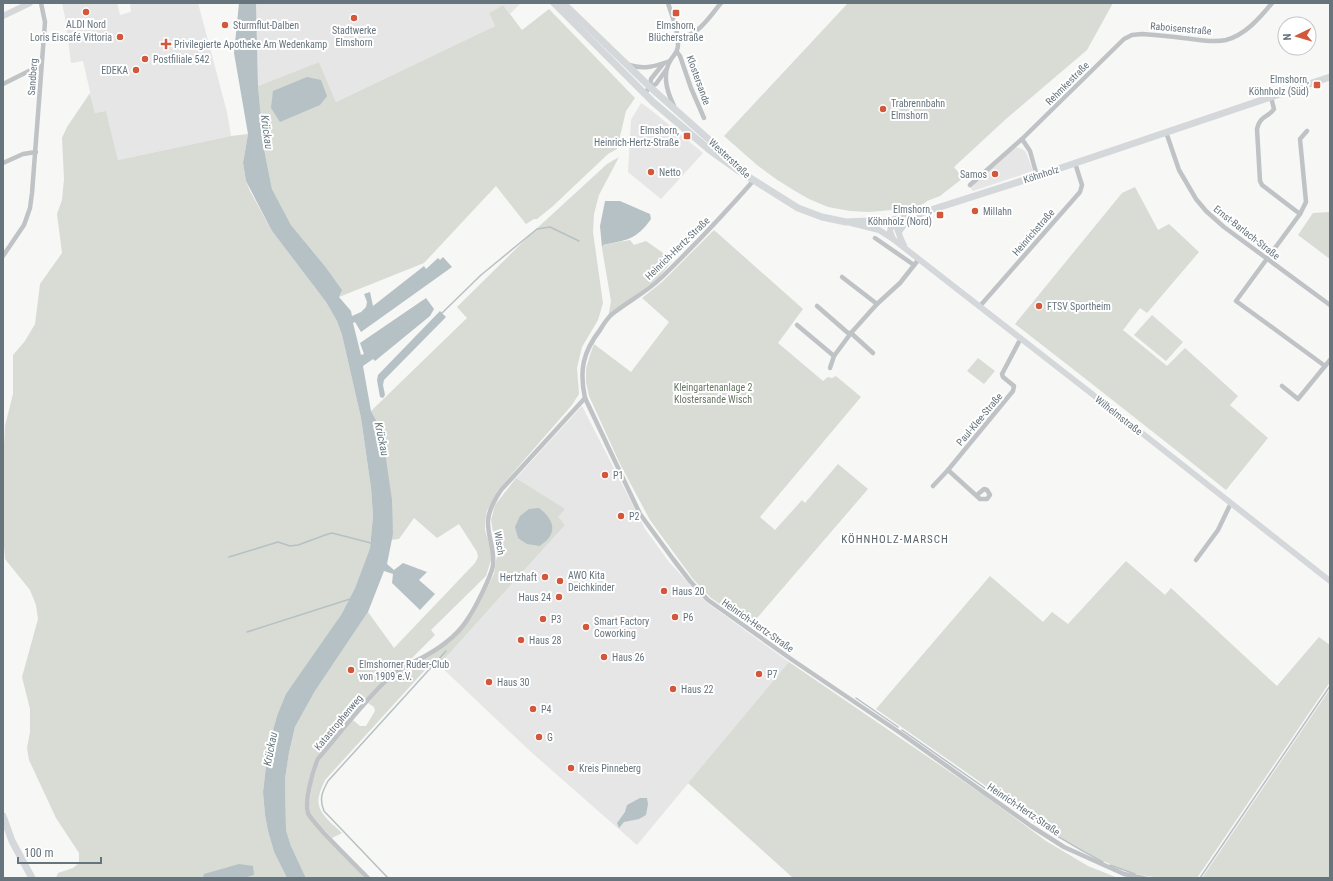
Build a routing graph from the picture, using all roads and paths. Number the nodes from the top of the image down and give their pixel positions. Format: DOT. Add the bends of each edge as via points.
graph roads {
  1 [pos="30,3"];
  2 [pos="41,3"];
  3 [pos="554,3"];
  4 [pos="563,3"];
  5 [pos="668,3"];
  6 [pos="721,3"];
  7 [pos="1272,3"];
  8 [pos="3,16"];
  9 [pos="677,38"];
  10 [pos="1124,39"];
  11 [pos="677,52"];
  12 [pos="670,61"];
  13 [pos="625,64"];
  14 [pos="663,64"];
  15 [pos="41,68"];
  16 [pos="667,69"];
  17 [pos="1330,77"];
  18 [pos="3,84"];
  19 [pos="650,87"];
  20 [pos="644,94"];
  21 [pos="1271,97"];
  22 [pos="675,109"];
  23 [pos="704,118"];
  24 [pos="1307,131"];
  25 [pos="1166,132"];
  26 [pos="1022,139"];
  27 [pos="36,152"];
  28 [pos="3,163"];
  29 [pos="1075,163"];
  30 [pos="1038,176"];
  31 [pos="754,180"];
  32 [pos="970,185"];
  33 [pos="928,212"];
  34 [pos="1300,214"];
  35 [pos="892,220"];
  36 [pos="846,222"];
  37 [pos="899,232"];
  38 [pos="875,238"];
  39 [pos="893,239"];
  40 [pos="907,250"];
  41 [pos="3,256"];
  42 [pos="1267,258"];
  43 [pos="919,259"];
  44 [pos="914,265"];
  45 [pos="842,277"];
  46 [pos="877,304"];
  47 [pos="1330,305"];
  48 [pos="817,306"];
  49 [pos="980,306"];
  50 [pos="797,325"];
  51 [pos="851,333"];
  52 [pos="1021,338"];
  53 [pos="873,353"];
  54 [pos="834,356"];
  55 [pos="1330,360"];
  56 [pos="1325,366"];
  57 [pos="830,368"];
  58 [pos="1282,386"];
  59 [pos="585,398"];
  60 [pos="948,470"];
  61 [pos="933,486"];
  62 [pos="977,495"];
  63 [pos="1231,503"];
  64 [pos="1196,560"];
  65 [pos="1330,581"];
  66 [pos="387,680"];
  67 [pos="3,816"];
  68 [pos="32,878"];
  69 [pos="368,878"];
  70 [pos="1142,878"];
  1 -- 8 [label="main road"];
  2 -- 15 [label="street, Sandberg" via="45,22"];
  3 -- 20 [label="main road, Westerstraße"];
  4 -- 13 [label="main road, Westerstraße"];
  5 -- 9 [label="street, Klostersande"];
  6 -- 9 [label="street" via="690,36"];
  7 -- 10 [label="street, Raboisenstraße" via="1256,22 1241,34 1226,40 1206,41 1142,34"];
  9 -- 11 [label="street, Klostersande"];
  10 -- 26 [label="street, Rehmkestraße"];
  11 -- 12 [label="street"];
  11 -- 23 [label="street, Klostersande"];
  12 -- 14 [label="street"];
  12 -- 16 [label="street"];
  13 -- 14 [label="street" via="643,68"];
  13 -- 19 [label="main road, Westerstraße"];
  14 -- 19 [label="street" via="651,79"];
  15 -- 18 [label="street" via="33,69"];
  15 -- 27 [label="street, Sandberg"];
  16 -- 19 [label="street" via="656,84"];
  16 -- 22 [label="street" via="667,87"];
  17 -- 21 [label="main road, Köhnholz"];
  19 -- 20 [label="street"];
  19 -- 22 [label="main road, Westerstraße"];
  20 -- 31 [label="main road, Westerstraße" via="712,152"];
  21 -- 25 [label="main road, Köhnholz"];
  21 -- 34 [label="street" via="1274,109 1259,122 1257,129 1260,181"];
  22 -- 31 [label="main road, Westerstraße"];
  24 -- 34 [label="street" via="1300,139 1306,202"];
  25 -- 29 [label="main road, Köhnholz"];
  25 -- 42 [label="street, Ernst-Barlach-Straße" via="1179,170 1196,199 1224,227"];
  26 -- 30 [label="street" via="1030,151"];
  26 -- 32 [label="street, Rehmkestraße"];
  27 -- 28 [label="street" via="23,154"];
  27 -- 41 [label="street, Sandberg" via="30,208 24,225"];
  29 -- 30 [label="main road, Köhnholz"];
  29 -- 49 [label="street, Heinrichstraße" via="1082,186 1080,192"];
  30 -- 33 [label="main road, Köhnholz"];
  31 -- 36 [label="main road, Köhnholz" via="798,208"];
  31 -- 59 [label="street, Heinrich-Hertz-Straße" via="662,278 610,316 593,338 585,354 582,383"];
  33 -- 35 [label="main road, Köhnholz"];
  33 -- 37 [label="main road" via="903,226"];
  34 -- 42 [label="street"];
  35 -- 36 [label="main road, Köhnholz"];
  35 -- 37 [label="main road, Wilhelmstraße"];
  35 -- 39 [label="main road" via="890,231"];
  36 -- 39 [label="main road, Wilhelmstraße" via="879,230"];
  37 -- 40 [label="main road, Wilhelmstraße" via="900,240"];
  38 -- 44 [label="street"];
  39 -- 40 [label="main road, Wilhelmstraße"];
  40 -- 43 [label="main road, Wilhelmstraße"];
  42 -- 47 [label="street, Ernst-Barlach-Straße"];
  42 -- 56 [label="street" via="1236,301"];
  43 -- 44 [label="street"];
  43 -- 49 [label="main road, Wilhelmstraße"];
  44 -- 46 [label="street" via="900,283"];
  45 -- 46 [label="street"];
  46 -- 51 [label="street"];
  48 -- 51 [label="street"];
  49 -- 52 [label="main road, Wilhelmstraße"];
  50 -- 54 [label="street"];
  51 -- 53 [label="street"];
  51 -- 54 [label="street"];
  52 -- 60 [label="street, Paul-Klee-Straße" via="1002,374 1014,386 1014,390"];
  52 -- 63 [label="main road, Wilhelmstraße"];
  54 -- 57 [label="street"];
  55 -- 56 [label="street"];
  56 -- 58 [label="street" via="1298,399"];
  59 -- 66 [label="street, Wisch" via="495,499 488,521 494,556 493,567 469,617 448,641"];
  59 -- 70 [label="street, Heinrich-Hertz-Straße" via="640,514 677,565 708,600 1037,830 1064,847 1124,874"];
  60 -- 61 [label="street, Paul-Klee-Straße"];
  60 -- 62 [label="street"];
  63 -- 64 [label="street" via="1218,530"];
  63 -- 65 [label="main road, Wilhelmstraße"];
  66 -- 69 [label="street, Katastrophenweg" via="318,759 312,774 308,803 309,815"];
  67 -- 68 [label="main road" via="12,841"];
}
